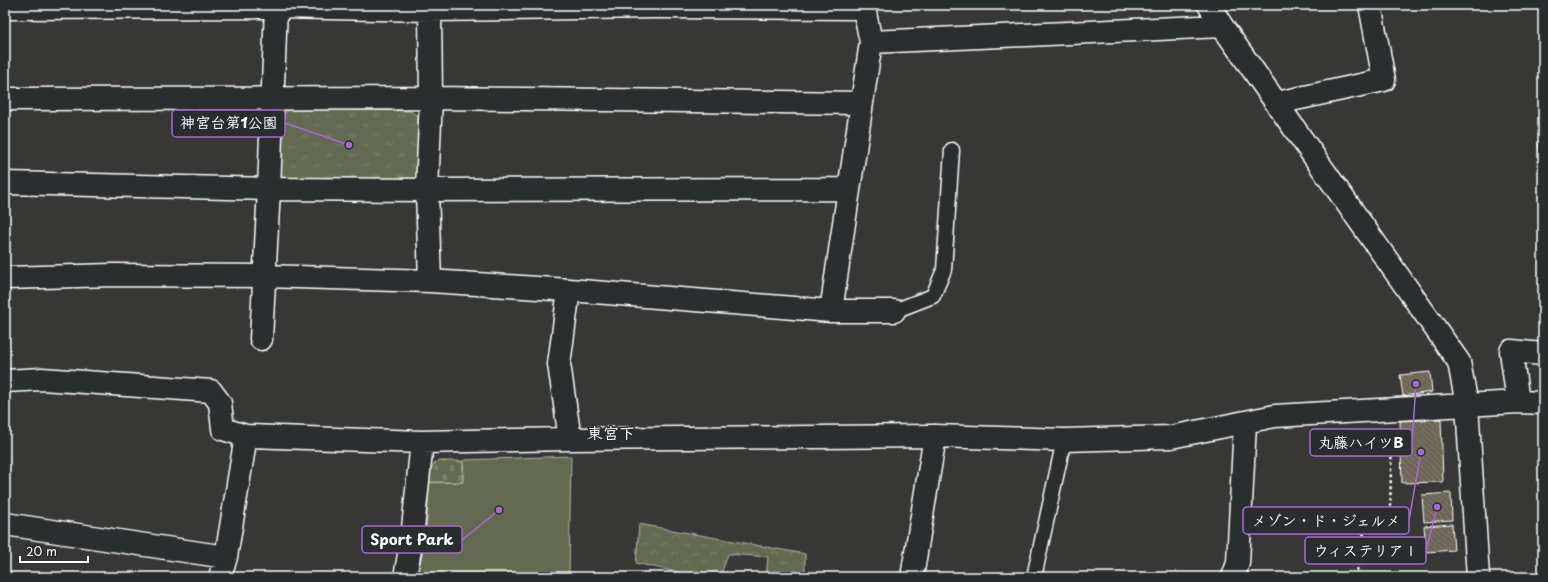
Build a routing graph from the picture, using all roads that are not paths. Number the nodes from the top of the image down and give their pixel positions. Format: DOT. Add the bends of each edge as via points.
graph roads {
  1 [pos="1209,5"];
  2 [pos="1370,5"];
  3 [pos="302,6"];
  4 [pos="276,7"];
  5 [pos="5,8"];
  6 [pos="430,10"];
  7 [pos="1222,26"];
  8 [pos="871,42"];
  9 [pos="431,98"];
  10 [pos="5,99"];
  11 [pos="272,99"];
  12 [pos="861,103"];
  13 [pos="1277,103"];
  14 [pos="952,150"];
  15 [pos="5,183"];
  16 [pos="269,189"];
  17 [pos="849,189"];
  18 [pos="427,190"];
  19 [pos="264,276"];
  20 [pos="5,278"];
  21 [pos="430,281"];
  22 [pos="569,290"];
  23 [pos="831,311"];
  24 [pos="894,311"];
  25 [pos="261,339"];
  26 [pos="1543,354"];
  27 [pos="5,381"];
  28 [pos="1518,402"];
  29 [pos="1543,404"];
  30 [pos="1467,405"];
  31 [pos="1245,423"];
  32 [pos="246,436"];
  33 [pos="935,436"];
  34 [pos="570,439"];
  35 [pos="1064,440"];
  36 [pos="422,442"];
  37 [pos="5,524"];
  38 [pos="223,567"];
  39 [pos="405,577"];
  40 [pos="912,577"];
  41 [pos="1034,577"];
  42 [pos="1233,577"];
  43 [pos="1478,577"];
  1 -- 7 [label="street"];
  2 -- 13 [label="street" via="1384,80"];
  3 -- 4 [label="street"];
  3 -- 6 [label="street"];
  4 -- 5 [label="street"];
  4 -- 11 [label="street"];
  6 -- 8 [label="street" via="864,8"];
  6 -- 9 [label="street"];
  7 -- 8 [label="street"];
  7 -- 13 [label="street"];
  8 -- 12 [label="street"];
  9 -- 11 [label="street"];
  9 -- 12 [label="street"];
  9 -- 18 [label="street"];
  10 -- 11 [label="street"];
  11 -- 16 [label="street"];
  12 -- 17 [label="street"];
  13 -- 30 [label="street" via="1459,362"];
  14 -- 24 [label="lane" via="944,270 933,296"];
  15 -- 16 [label="street"];
  16 -- 18 [label="street"];
  16 -- 19 [label="street"];
  17 -- 18 [label="street"];
  17 -- 23 [label="street"];
  18 -- 21 [label="street"];
  19 -- 20 [label="street" via="113,275"];
  19 -- 21 [label="street"];
  19 -- 25 [label="street"];
  21 -- 22 [label="street"];
  22 -- 23 [label="street"];
  22 -- 34 [label="street" via="559,364"];
  23 -- 24 [label="street"];
  26 -- 28 [label="street" via="1511,351"];
  27 -- 32 [label="street" via="42,379 211,392 220,403 223,430"];
  28 -- 29 [label="street"];
  28 -- 30 [label="street"];
  30 -- 31 [label="street" via="1276,416"];
  30 -- 43 [label="street"];
  31 -- 35 [label="street" via="1171,437"];
  31 -- 42 [label="street" via="1238,563"];
  32 -- 36 [label="street"];
  32 -- 38 [label="street"];
  33 -- 34 [label="street"];
  33 -- 35 [label="street"];
  33 -- 40 [label="street"];
  34 -- 36 [label="street"];
  35 -- 41 [label="lane"];
  36 -- 39 [label="street" via="412,538"];
  37 -- 38 [label="street"];
}
